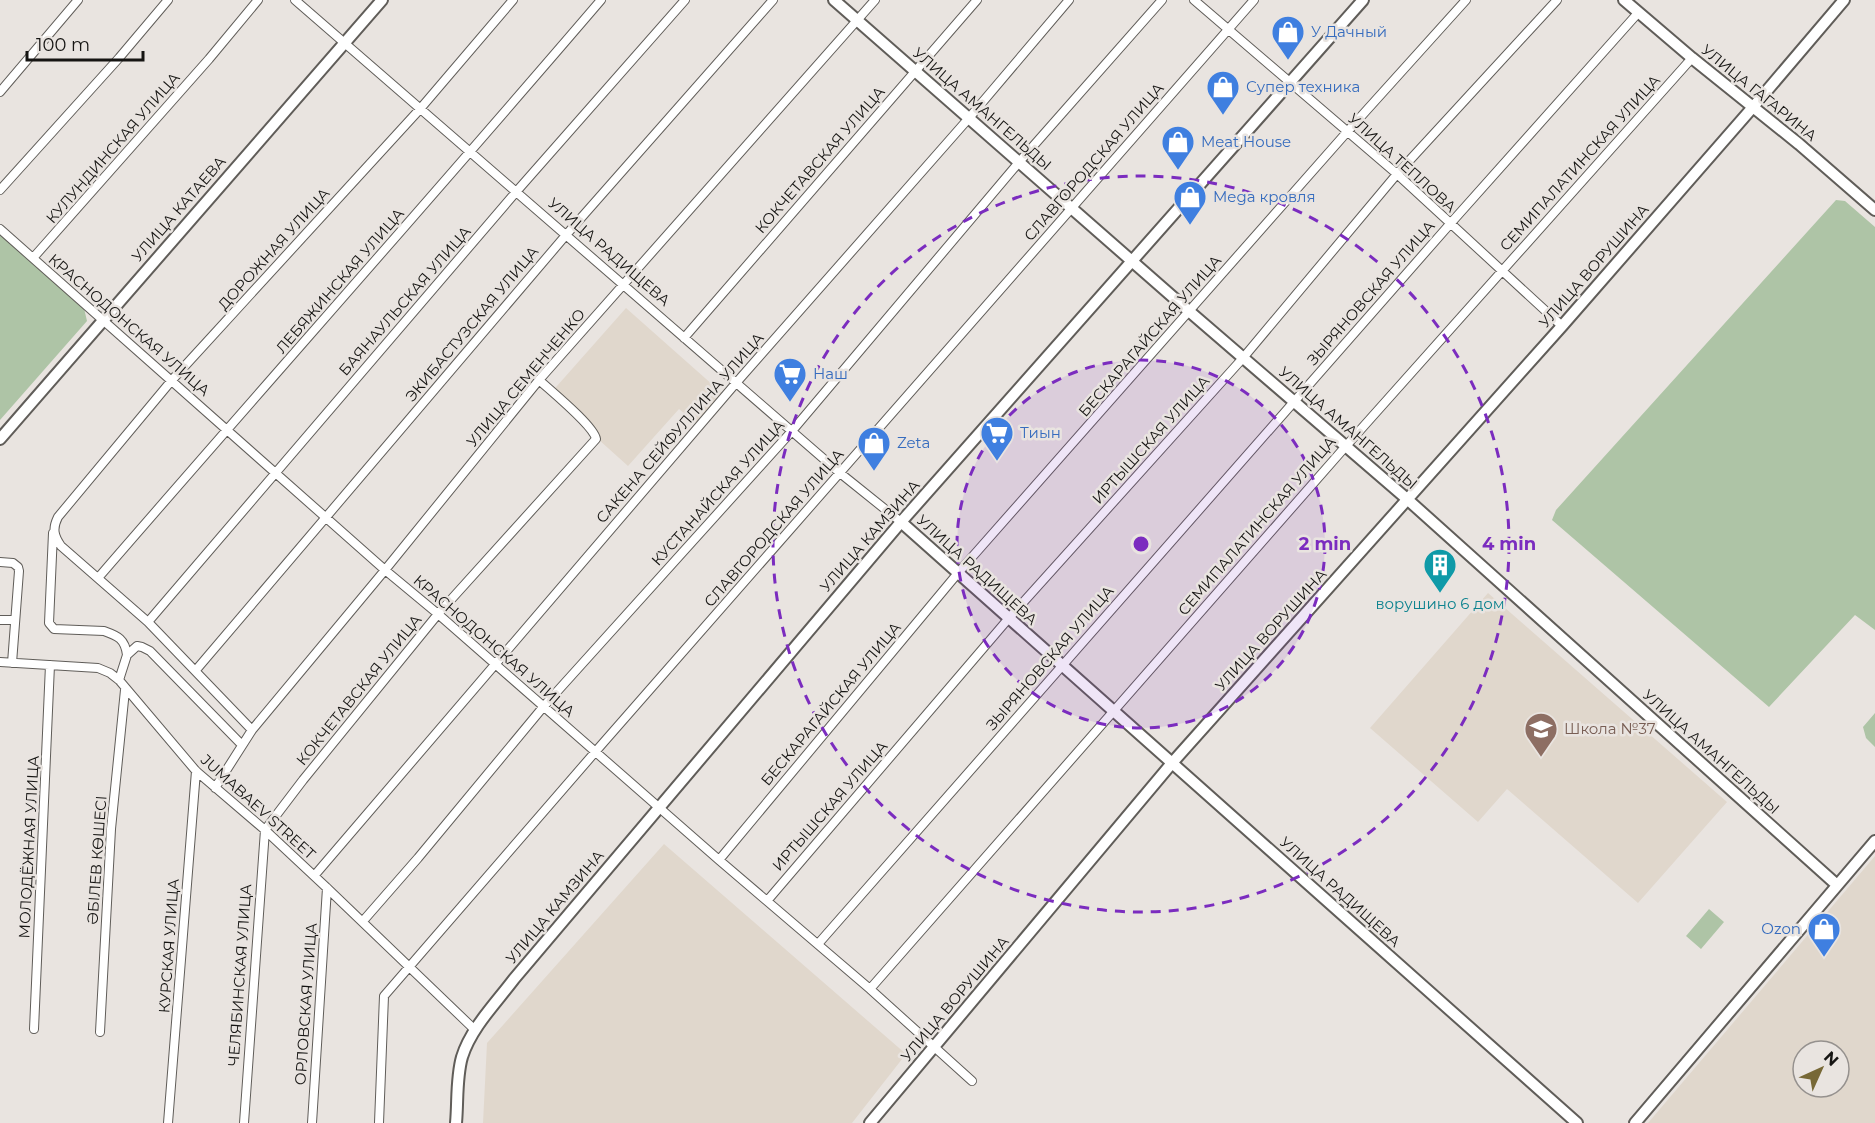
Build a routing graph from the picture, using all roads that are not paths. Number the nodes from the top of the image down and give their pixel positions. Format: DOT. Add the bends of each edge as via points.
graph roads {
  1 [pos="78,0"];
  2 [pos="168,0"];
  3 [pos="258,0"];
  4 [pos="295,0"];
  5 [pos="382,0"];
  6 [pos="513,0"];
  7 [pos="601,0"];
  8 [pos="685,0"];
  9 [pos="773,0"];
  10 [pos="834,0"];
  11 [pos="875,0"];
  12 [pos="977,0"];
  13 [pos="1069,0"];
  14 [pos="1162,0"];
  15 [pos="1194,0"];
  16 [pos="1254,0"];
  17 [pos="1363,0"];
  18 [pos="1466,0"];
  19 [pos="1557,0"];
  20 [pos="1624,0"];
  21 [pos="1844,0"];
  22 [pos="1638,13"];
  23 [pos="857,20"];
  24 [pos="1228,29"];
  25 [pos="345,43"];
  26 [pos="1692,58"];
  27 [pos="915,70"];
  28 [pos="1289,82"];
  29 [pos="0,92"];
  30 [pos="1753,107"];
  31 [pos="420,109"];
  32 [pos="969,118"];
  33 [pos="1347,132"];
  34 [pos="471,153"];
  35 [pos="1020,161"];
  36 [pos="1397,174"];
  37 [pos="0,190"];
  38 [pos="516,192"];
  39 [pos="1072,209"];
  40 [pos="1875,210"];
  41 [pos="1450,224"];
  42 [pos="0,229"];
  43 [pos="566,235"];
  44 [pos="33,258"];
  45 [pos="1132,261"];
  46 [pos="1502,271"];
  47 [pos="623,285"];
  48 [pos="1190,312"];
  49 [pos="103,319"];
  50 [pos="1562,326"];
  51 [pos="684,338"];
  52 [pos="1243,358"];
  53 [pos="172,380"];
  54 [pos="539,380"];
  55 [pos="736,383"];
  56 [pos="1294,401"];
  57 [pos="226,429"];
  58 [pos="792,431"];
  59 [pos="0,439"];
  60 [pos="1346,446"];
  61 [pos="276,473"];
  62 [pos="840,473"];
  63 [pos="1407,499"];
  64 [pos="326,517"];
  65 [pos="901,522"];
  66 [pos="54,531"];
  67 [pos="0,562"];
  68 [pos="385,570"];
  69 [pos="958,573"];
  70 [pos="98,578"];
  71 [pos="438,614"];
  72 [pos="1009,618"];
  73 [pos="0,620"];
  74 [pos="15,620"];
  75 [pos="148,622"];
  76 [pos="127,655"];
  77 [pos="0,662"];
  78 [pos="12,663"];
  79 [pos="496,664"];
  80 [pos="50,665"];
  81 [pos="1062,665"];
  82 [pos="196,670"];
  83 [pos="119,680"];
  84 [pos="125,690"];
  85 [pos="544,706"];
  86 [pos="1113,711"];
  87 [pos="252,730"];
  88 [pos="242,745"];
  89 [pos="596,751"];
  90 [pos="1172,763"];
  91 [pos="196,771"];
  92 [pos="215,788"];
  93 [pos="658,807"];
  94 [pos="265,830"];
  95 [pos="1875,841"];
  96 [pos="719,860"];
  97 [pos="314,876"];
  98 [pos="1838,885"];
  99 [pos="327,888"];
  100 [pos="767,901"];
  101 [pos="363,921"];
  102 [pos="818,944"];
  103 [pos="411,967"];
  104 [pos="870,989"];
  105 [pos="34,1029"];
  106 [pos="475,1030"];
  107 [pos="100,1032"];
  108 [pos="934,1048"];
  109 [pos="972,1081"];
  110 [pos="168,1123"];
  111 [pos="244,1123"];
  112 [pos="312,1123"];
  113 [pos="379,1123"];
  114 [pos="456,1123"];
  115 [pos="870,1123"];
  116 [pos="1577,1123"];
  117 [pos="1635,1123"];
  1 -- 29 [label="street"];
  2 -- 37 [label="street"];
  3 -- 44 [label="street, КУЛУНДИНСКАЯ УЛИЦА"];
  4 -- 25 [label="street, УЛИЦА РАДИЩЕВА"];
  5 -- 25 [label="street, УЛИЦА КАТАЕВА"];
  6 -- 31 [label="street, ДОРОЖНАЯ УЛИЦА"];
  7 -- 34 [label="street, ЛЕБЯЖИНСКАЯ УЛИЦА"];
  8 -- 38 [label="street, БАЯНАУЛЬСКАЯ УЛИЦА"];
  9 -- 43 [label="street, ЭКИБАСТУЗСКАЯ УЛИЦА"];
  10 -- 23 [label="street, УЛИЦА АМАНГЕЛЬДЫ"];
  11 -- 23 [label="street, УЛИЦА СЕМЕНЧЕНКО"];
  12 -- 27 [label="street, КОКЧЕТАВСКАЯ УЛИЦА"];
  13 -- 32 [label="street, САКЕНА СЕЙФУЛЛИНА УЛИЦА"];
  14 -- 35 [label="street, КУСТАНАЙСКАЯ УЛИЦА"];
  15 -- 24 [label="street, УЛИЦА ТЕПЛОВА"];
  16 -- 24 [label="street, СЛАВГОРОДСКАЯ УЛИЦА"];
  17 -- 28 [label="street, УЛИЦА КАМЗИНА"];
  18 -- 33 [label="street, БЕСКАРАГАЙСКАЯ УЛИЦА"];
  19 -- 36 [label="street, ИРТЫШСКАЯ УЛИЦА"];
  20 -- 22 [label="street, УЛИЦА ГАГАРИНА"];
  21 -- 30 [label="street, УЛИЦА ВОРУШИНА"];
  22 -- 26 [label="street, УЛИЦА ГАГАРИНА"];
  22 -- 41 [label="street, ЗЫРЯНОВСКАЯ УЛИЦА"];
  23 -- 27 [label="street, УЛИЦА АМАНГЕЛЬДЫ"];
  23 -- 47 [label="street, УЛИЦА СЕМЕНЧЕНКО"];
  24 -- 28 [label="street, УЛИЦА ТЕПЛОВА"];
  24 -- 39 [label="street, СЛАВГОРОДСКАЯ УЛИЦА"];
  25 -- 31 [label="street, УЛИЦА РАДИЩЕВА"];
  25 -- 49 [label="street, УЛИЦА КАТАЕВА"];
  26 -- 30 [label="street, УЛИЦА ГАГАРИНА"];
  26 -- 46 [label="street, СЕМИПАЛАТИНСКАЯ УЛИЦА"];
  27 -- 32 [label="street, УЛИЦА АМАНГЕЛЬДЫ"];
  27 -- 51 [label="street, КОКЧЕТАВСКАЯ УЛИЦА"];
  28 -- 33 [label="street, УЛИЦА ТЕПЛОВА"];
  28 -- 45 [label="street, УЛИЦА КАМЗИНА"];
  30 -- 40 [label="street, УЛИЦА ГАГАРИНА"];
  30 -- 50 [label="street, УЛИЦА ВОРУШИНА"];
  31 -- 34 [label="street, УЛИЦА РАДИЩЕВА"];
  31 -- 53 [label="street, ДОРОЖНАЯ УЛИЦА"];
  32 -- 35 [label="street, УЛИЦА АМАНГЕЛЬДЫ"];
  32 -- 55 [label="street, САКЕНА СЕЙФУЛЛИНА УЛИЦА"];
  33 -- 36 [label="street, УЛИЦА ТЕПЛОВА"];
  33 -- 48 [label="street, БЕСКАРАГАЙСКАЯ УЛИЦА"];
  34 -- 38 [label="street, УЛИЦА РАДИЩЕВА"];
  34 -- 57 [label="street, ЛЕБЯЖИНСКАЯ УЛИЦА"];
  35 -- 39 [label="street, УЛИЦА АМАНГЕЛЬДЫ"];
  35 -- 58 [label="street, КУСТАНАЙСКАЯ УЛИЦА"];
  36 -- 41 [label="street, УЛИЦА ТЕПЛОВА"];
  36 -- 52 [label="street, ИРТЫШСКАЯ УЛИЦА"];
  38 -- 43 [label="street, УЛИЦА РАДИЩЕВА"];
  38 -- 61 [label="street, БАЯНАУЛЬСКАЯ УЛИЦА"];
  39 -- 45 [label="street, УЛИЦА АМАНГЕЛЬДЫ"];
  39 -- 62 [label="street, СЛАВГОРОДСКАЯ УЛИЦА"];
  41 -- 46 [label="street, УЛИЦА ТЕПЛОВА"];
  41 -- 56 [label="street, ЗЫРЯНОВСКАЯ УЛИЦА"];
  42 -- 44 [label="street, КРАСНОДОНСКАЯ УЛИЦА"];
  43 -- 47 [label="street, УЛИЦА РАДИЩЕВА"];
  43 -- 64 [label="street, ЭКИБАСТУЗСКАЯ УЛИЦА"];
  44 -- 49 [label="street, КРАСНОДОНСКАЯ УЛИЦА"];
  45 -- 48 [label="street, УЛИЦА АМАНГЕЛЬДЫ"];
  45 -- 65 [label="street, УЛИЦА КАМЗИНА"];
  46 -- 50 [label="street, УЛИЦА ТЕПЛОВА"];
  46 -- 60 [label="street, СЕМИПАЛАТИНСКАЯ УЛИЦА"];
  47 -- 51 [label="street, УЛИЦА РАДИЩЕВА"];
  47 -- 54 [label="street, УЛИЦА СЕМЕНЧЕНКО"];
  48 -- 52 [label="street, УЛИЦА АМАНГЕЛЬДЫ"];
  48 -- 69 [label="street, БЕСКАРАГАЙСКАЯ УЛИЦА"];
  49 -- 53 [label="street, КРАСНОДОНСКАЯ УЛИЦА"];
  49 -- 59 [label="street, УЛИЦА КАТАЕВА"];
  50 -- 63 [label="street, УЛИЦА ВОРУШИНА"];
  51 -- 55 [label="street, УЛИЦА РАДИЩЕВА"];
  52 -- 56 [label="street, УЛИЦА АМАНГЕЛЬДЫ"];
  52 -- 72 [label="street, ИРТЫШСКАЯ УЛИЦА"];
  53 -- 57 [label="street, КРАСНОДОНСКАЯ УЛИЦА"];
  53 -- 66 [label="street, ДОРОЖНАЯ УЛИЦА" via="58,517"];
  54 -- 68 [label="street, УЛИЦА СЕМЕНЧЕНКО"];
  54 -- 71 [label="street, КОКЧЕТАВСКАЯ УЛИЦА" via="588,426 596,439"];
  55 -- 58 [label="street, УЛИЦА РАДИЩЕВА"];
  55 -- 79 [label="street, САКЕНА СЕЙФУЛЛИНА УЛИЦА"];
  56 -- 60 [label="street, УЛИЦА АМАНГЕЛЬДЫ"];
  56 -- 81 [label="street, ЗЫРЯНОВСКАЯ УЛИЦА"];
  57 -- 61 [label="street, КРАСНОДОНСКАЯ УЛИЦА"];
  57 -- 70 [label="street, ЛЕБЯЖИНСКАЯ УЛИЦА"];
  58 -- 62 [label="street, УЛИЦА РАДИЩЕВА"];
  58 -- 85 [label="street, КУСТАНАЙСКАЯ УЛИЦА"];
  60 -- 63 [label="street, УЛИЦА АМАНГЕЛЬДЫ"];
  60 -- 86 [label="street, СЕМИПАЛАТИНСКАЯ УЛИЦА"];
  61 -- 64 [label="street, КРАСНОДОНСКАЯ УЛИЦА"];
  61 -- 75 [label="street, БАЯНАУЛЬСКАЯ УЛИЦА"];
  62 -- 65 [label="street, УЛИЦА РАДИЩЕВА"];
  62 -- 89 [label="street, СЛАВГОРОДСКАЯ УЛИЦА"];
  63 -- 90 [label="street, УЛИЦА ВОРУШИНА"];
  63 -- 98 [label="street, УЛИЦА АМАНГЕЛЬДЫ"];
  64 -- 68 [label="street, КРАСНОДОНСКАЯ УЛИЦА"];
  64 -- 82 [label="street, ЭКИБАСТУЗСКАЯ УЛИЦА"];
  65 -- 69 [label="street, УЛИЦА РАДИЩЕВА"];
  65 -- 93 [label="street, УЛИЦА КАМЗИНА"];
  66 -- 70 [label="street" via="61,546"];
  66 -- 76 [label="street" via="51,627 111,633 121,639"];
  67 -- 74 [label="street" via="18,567"];
  68 -- 71 [label="street, КРАСНОДОНСКАЯ УЛИЦА"];
  68 -- 87 [label="street, УЛИЦА СЕМЕНЧЕНКО"];
  69 -- 72 [label="street, УЛИЦА РАДИЩЕВА"];
  69 -- 96 [label="street, БЕСКАРАГАЙСКАЯ УЛИЦА"];
  70 -- 75 [label="street"];
  71 -- 79 [label="street, КРАСНОДОНСКАЯ УЛИЦА"];
  71 -- 94 [label="street, КОКЧЕТАВСКАЯ УЛИЦА"];
  72 -- 81 [label="street, УЛИЦА РАДИЩЕВА"];
  72 -- 100 [label="street, ИРТЫШСКАЯ УЛИЦА"];
  73 -- 74 [label="street"];
  74 -- 78 [label="street"];
  75 -- 82 [label="street"];
  76 -- 83 [label="street"];
  76 -- 88 [label="street" via="137,646 150,651"];
  77 -- 78 [label="street"];
  78 -- 80 [label="street"];
  79 -- 85 [label="street, КРАСНОДОНСКАЯ УЛИЦА"];
  79 -- 97 [label="street, САКЕНА СЕЙФУЛЛИНА УЛИЦА"];
  80 -- 83 [label="street" via="98,668"];
  80 -- 105 [label="street, МОЛОДЁЖНАЯ УЛИЦА"];
  81 -- 86 [label="street, УЛИЦА РАДИЩЕВА"];
  81 -- 102 [label="street, ЗЫРЯНОВСКАЯ УЛИЦА"];
  82 -- 87 [label="street"];
  83 -- 84 [label="street, JUMABAEV STREET"];
  84 -- 91 [label="street, JUMABAEV STREET"];
  84 -- 107 [label="street, ӘБІЛЕВ КӨШЕСІ" via="111,829"];
  85 -- 89 [label="street, КРАСНОДОНСКАЯ УЛИЦА"];
  85 -- 101 [label="street, КУСТАНАЙСКАЯ УЛИЦА"];
  86 -- 90 [label="street, УЛИЦА РАДИЩЕВА"];
  86 -- 104 [label="street, СЕМИПАЛАТИНСКАЯ УЛИЦА"];
  87 -- 88 [label="street, УЛИЦА СЕМЕНЧЕНКО"];
  88 -- 92 [label="street, УЛИЦА СЕМЕНЧЕНКО"];
  89 -- 93 [label="street, КРАСНОДОНСКАЯ УЛИЦА"];
  89 -- 103 [label="street, СЛАВГОРОДСКАЯ УЛИЦА"];
  90 -- 108 [label="street, УЛИЦА ВОРУШИНА"];
  90 -- 116 [label="street, УЛИЦА РАДИЩЕВА"];
  91 -- 92 [label="street, JUMABAEV STREET"];
  91 -- 110 [label="street, КУРСКАЯ УЛИЦА"];
  92 -- 94 [label="street, JUMABAEV STREET"];
  93 -- 96 [label="street, КРАСНОДОНСКАЯ УЛИЦА"];
  93 -- 106 [label="street, УЛИЦА КАМЗИНА"];
  94 -- 97 [label="street, JUMABAEV STREET"];
  94 -- 111 [label="street, ЧЕЛЯБИНСКАЯ УЛИЦА"];
  95 -- 98 [label="street"];
  96 -- 100 [label="street, КРАСНОДОНСКАЯ УЛИЦА"];
  97 -- 99 [label="street, JUMABAEV STREET"];
  98 -- 117 [label="street"];
  99 -- 101 [label="street, JUMABAEV STREET"];
  99 -- 112 [label="street, ОРЛОВСКАЯ УЛИЦА"];
  100 -- 102 [label="street, КРАСНОДОНСКАЯ УЛИЦА"];
  101 -- 103 [label="street, JUMABAEV STREET"];
  102 -- 104 [label="street, КРАСНОДОНСКАЯ УЛИЦА"];
  103 -- 106 [label="street, JUMABAEV STREET"];
  103 -- 113 [label="street, СЛАВГОРОДСКАЯ УЛИЦА" via="384,996"];
  104 -- 108 [label="street, КРАСНОДОНСКАЯ УЛИЦА"];
  106 -- 114 [label="street, УЛИЦА КАМЗИНА" via="462,1059"];
  108 -- 109 [label="street, КРАСНОДОНСКАЯ УЛИЦА"];
  108 -- 115 [label="street, УЛИЦА ВОРУШИНА"];
}
